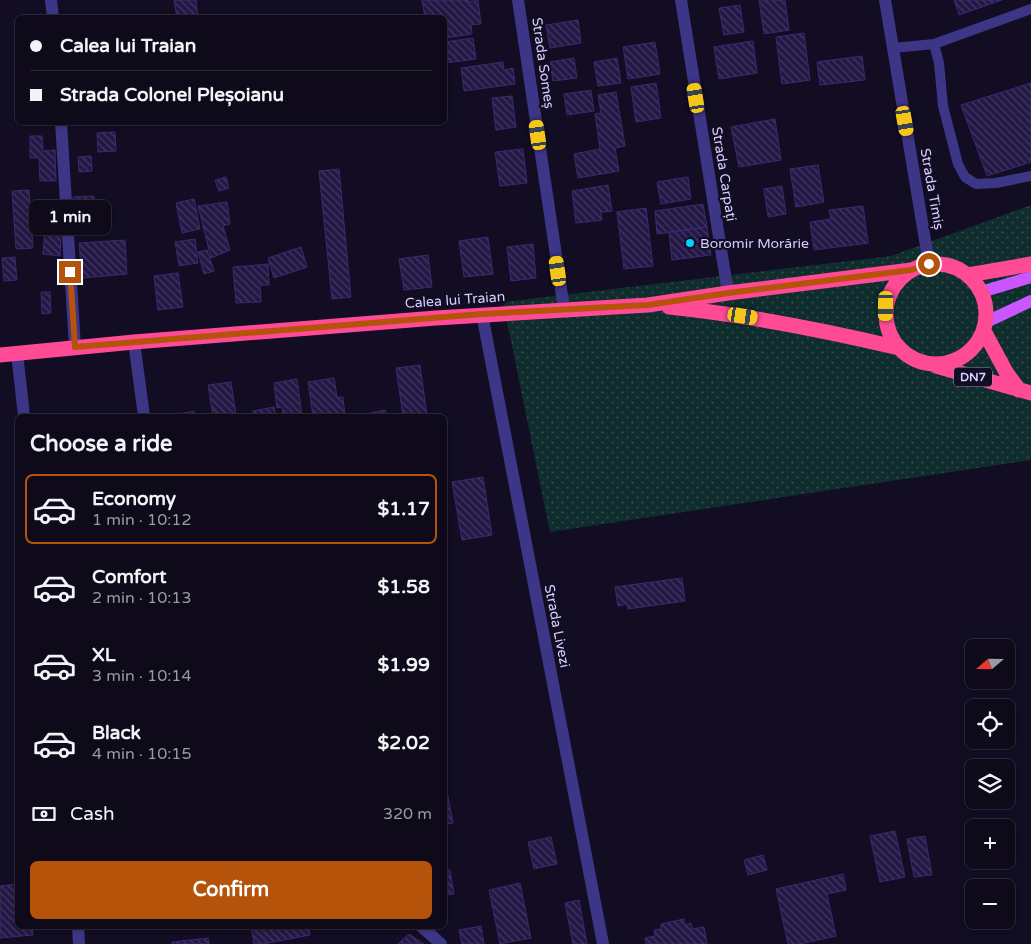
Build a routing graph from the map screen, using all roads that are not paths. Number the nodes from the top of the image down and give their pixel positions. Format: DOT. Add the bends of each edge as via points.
graph roads {
  1 [pos="51,0"];
  2 [pos="518,0"];
  3 [pos="680,0"];
  4 [pos="885,0"];
  5 [pos="1031,9"];
  6 [pos="53,15"];
  7 [pos="934,44"];
  8 [pos="893,48"];
  9 [pos="61,125"];
  10 [pos="1031,176"];
  11 [pos="929,264"];
  12 [pos="1031,264"];
  13 [pos="911,270"];
  14 [pos="968,276"];
  15 [pos="1031,277"];
  16 [pos="981,292"];
  17 [pos="728,293"];
  18 [pos="1031,301"];
  19 [pos="648,305"];
  20 [pos="564,309"];
  21 [pos="482,314"];
  22 [pos="985,326"];
  23 [pos="134,342"];
  24 [pos="75,347"];
  25 [pos="898,348"];
  26 [pos="17,353"];
  27 [pos="0,354"];
  28 [pos="927,364"];
  29 [pos="1027,391"];
  30 [pos="24,414"];
  31 [pos="144,414"];
  32 [pos="78,929"];
  33 [pos="424,929"];
  34 [pos="80,944"];
  35 [pos="441,944"];
  36 [pos="603,944"];
  1 -- 6 [label="street"];
  2 -- 20 [label="street, Strada Someș"];
  3 -- 17 [label="street, Strada Carpați"];
  4 -- 8 [label="street, Strada Timiș"];
  5 -- 7 [label="lane"];
  7 -- 8 [label="lane"];
  7 -- 10 [label="lane" via="943,106 958,164 965,177 976,184 996,184"];
  8 -- 11 [label="street, Strada Timiș"];
  9 -- 24 [label="street"];
  11 -- 13 [label="highway, DN7"];
  11 -- 14 [label="highway, DN7" via="956,268"];
  12 -- 14 [label="highway"];
  13 -- 17 [label="highway, Calea lui Traian / DN7"];
  13 -- 25 [label="highway, DN7" via="899,280 886,306 890,336"];
  14 -- 16 [label="highway, DN7"];
  15 -- 16 [label="main road"];
  16 -- 22 [label="highway, DN7" via="986,307"];
  17 -- 19 [label="highway, Calea lui Traian / DN7"];
  18 -- 22 [label="main road"];
  19 -- 20 [label="highway, Calea lui Traian / DN7"];
  19 -- 25 [label="highway, DN7" via="782,322"];
  20 -- 21 [label="highway, Calea lui Traian / DN7"];
  21 -- 23 [label="highway, Calea lui Traian / DN7"];
  21 -- 36 [label="street, Strada Livezi"];
  22 -- 28 [label="highway, DN7" via="968,354 955,361"];
  22 -- 29 [label="highway" via="1006,372"];
  23 -- 24 [label="highway, Calea lui Traian / DN7"];
  23 -- 31 [label="street"];
  24 -- 26 [label="highway, Calea lui Traian / DN7"];
  25 -- 28 [label="highway, DN7"];
  26 -- 27 [label="highway, Calea lui Traian / DN7"];
  26 -- 30 [label="street"];
  28 -- 29 [label="highway, DN7"];
  32 -- 34 [label="street"];
  33 -- 35 [label="street"];
}
